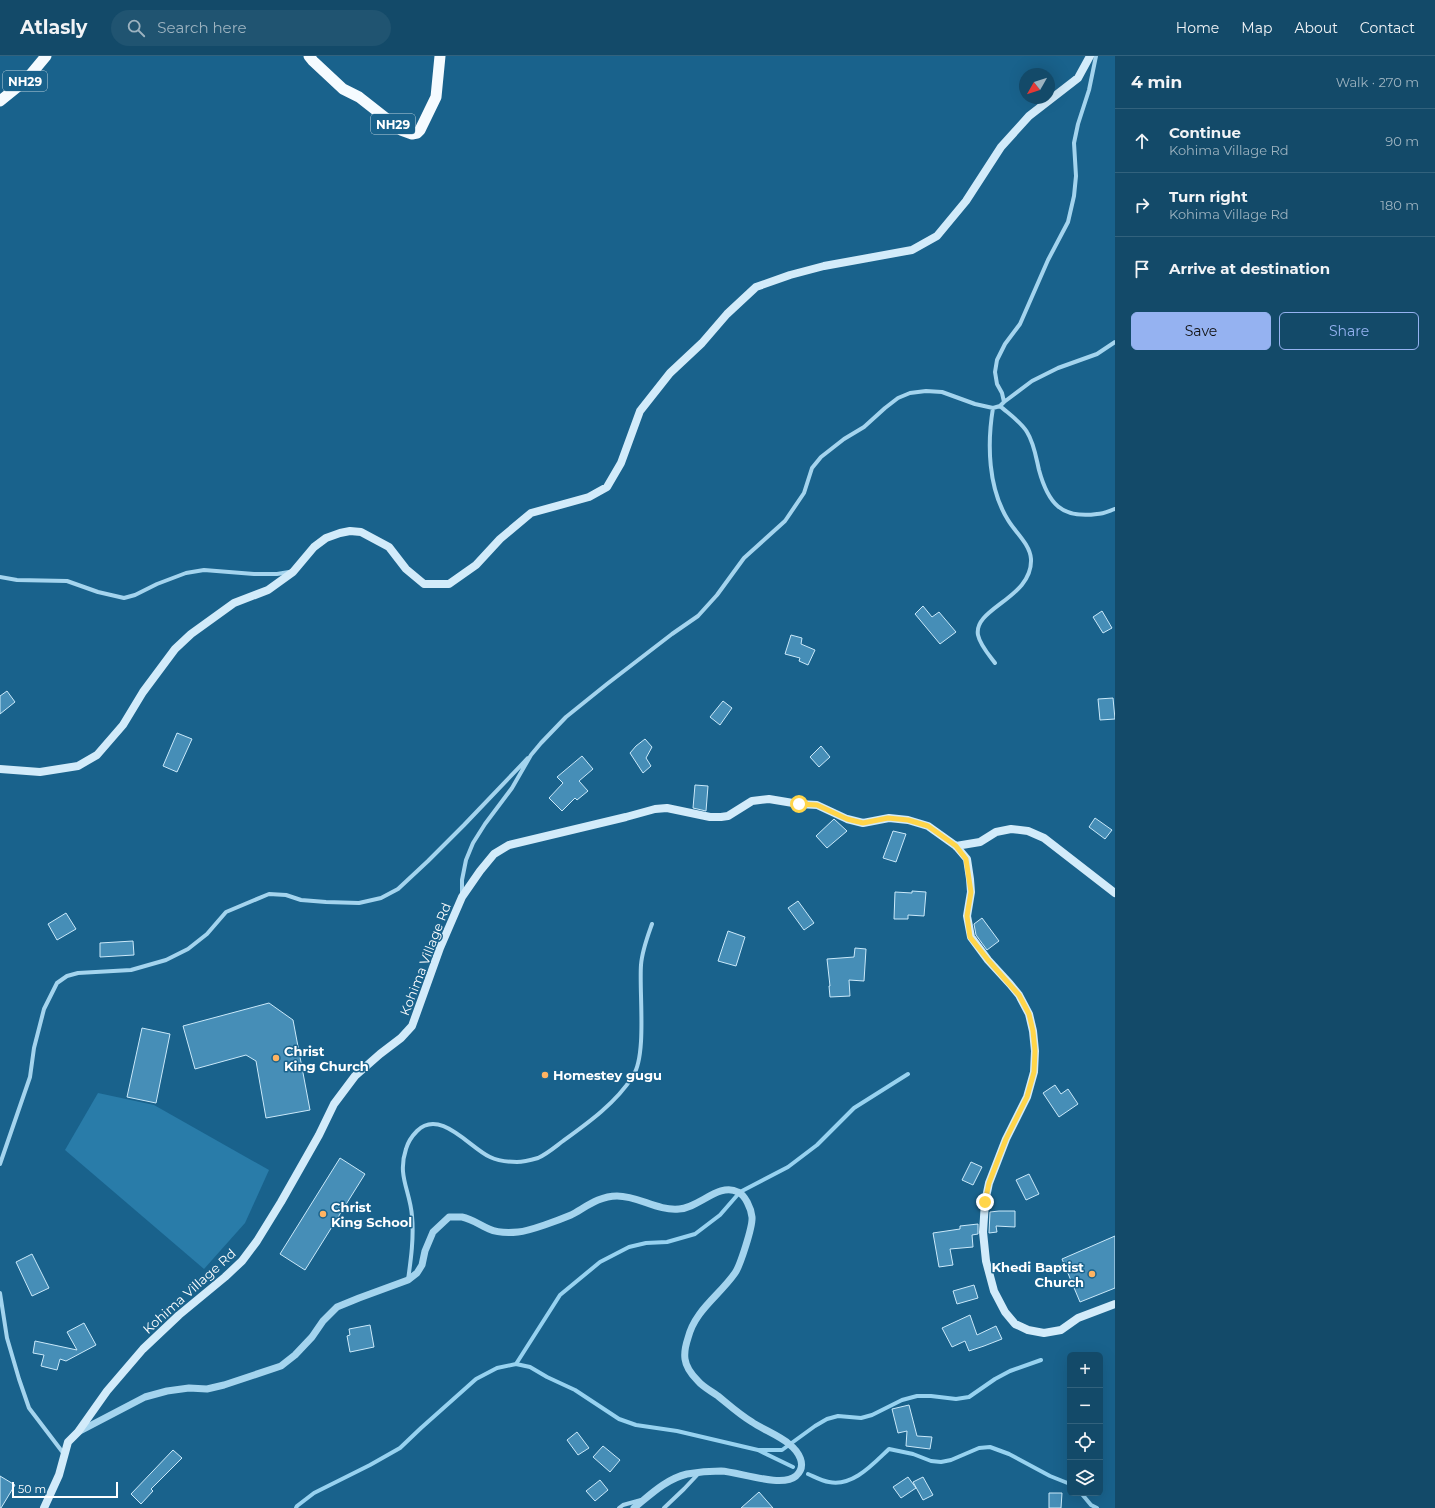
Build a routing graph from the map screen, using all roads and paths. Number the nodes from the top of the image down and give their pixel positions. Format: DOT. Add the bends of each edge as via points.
graph roads {
  1 [pos="46,56"];
  2 [pos="309,56"];
  3 [pos="440,56"];
  4 [pos="1090,56"];
  5 [pos="1096,56"];
  6 [pos="0,100"];
  7 [pos="1115,342"];
  8 [pos="1004,402"];
  9 [pos="1000,406"];
  10 [pos="993,408"];
  11 [pos="1115,509"];
  12 [pos="293,572"];
  13 [pos="0,577"];
  14 [pos="995,663"];
  15 [pos="531,755"];
  16 [pos="0,769"];
  17 [pos="956,846"];
  18 [pos="1115,893"];
  19 [pos="462,897"];
  20 [pos="652,924"];
  21 [pos="0,1164"];
  22 [pos="408,1280"];
  23 [pos="0,1293"];
  24 [pos="1115,1304"];
  25 [pos="78,1432"];
  26 [pos="64,1454"];
  27 [pos="699,1473"];
  28 [pos="646,1498"];
  29 [pos="44,1508"];
  30 [pos="619,1508"];
  31 [pos="634,1508"];
  32 [pos="664,1508"];
  1 -- 6 [label="highway, NH29" via="26,80"];
  2 -- 3 [label="highway, NH29" via="343,89 359,97 401,130 412,134 420,130 436,97"];
  4 -- 12 [label="main road" via="1078,78 1029,116 1001,147 966,201 937,236 912,250 824,266 756,287 670,373 640,411 621,464 607,487 589,497 531,513 500,539 476,565 450,584 424,584 406,569 389,547 360,532 350,531 326,538"];
  5 -- 8 [label="street" via="1090,90 1075,137 1076,176 1068,222 1020,324 997,360 997,384"];
  7 -- 8 [label="street" via="1097,354 1058,368 1032,381"];
  8 -- 9 [label="street"];
  9 -- 10 [label="street"];
  9 -- 11 [label="street" via="1026,431 1034,446 1047,495 1058,506 1067,513 1077,515 1099,514"];
  10 -- 14 [label="street" via="990,448 993,480 1000,505 1031,558 1030,569 1022,586 980,623 978,633 981,642"];
  10 -- 15 [label="street" via="942,392 910,393 898,398 864,427 831,448 812,468 804,493 785,521 744,558 698,616 566,717"];
  12 -- 13 [label="street" via="254,574 204,570 186,573 124,598 67,581 16,580"];
  12 -- 16 [label="main road" via="268,590 234,603 175,649 143,692 123,725 98,755 78,766 40,772"];
  15 -- 19 [label="street" via="512,788 473,843 466,860"];
  15 -- 21 [label="street" via="398,889 381,898 359,903 326,902 269,894 226,912 207,934 188,949 166,960 131,970 78,973 67,976 57,983 44,1009 30,1077"];
  17 -- 18 [label="main road" via="980,842 996,832 1011,829 1028,830 1044,838"];
  17 -- 19 [label="main road, Kohima Village Rd" via="928,826 908,820 888,818 863,823 847,819 817,805 769,799 752,801 728,816 720,817 667,808 655,809 509,845 494,854"];
  17 -- 24 [label="main road, Kohima Village Rd" via="966,859 969,872 971,892 967,916 970,937 1019,995 1029,1014 1035,1051 1034,1072 1027,1097 1006,1139 989,1183 985,1202 983,1232 986,1261 994,1291 1015,1324 1044,1334 1060,1330 1078,1318"];
  19 -- 25 [label="main road, Kohima Village Rd" via="440,948 412,1026 402,1038 355,1076 334,1104 281,1202 242,1261 143,1350 107,1391"];
  20 -- 22 [label="street" via="641,965 641,1040 638,1067 608,1106 539,1157 517,1162 491,1158 461,1136 437,1124 425,1126 411,1138 406,1146 402,1166 412,1216 412,1258"];
  22 -- 25 [label="street" via="337,1308 295,1355 281,1366 224,1386 167,1391 145,1397"];
  22 -- 27 [label="street" via="422,1265 433,1232 449,1217 461,1217 503,1233 520,1232 570,1215 606,1197 636,1198 650,1205 682,1209 728,1188 740,1192 749,1206 752,1218 740,1261 736,1272 723,1289 696,1316 690,1328 685,1358 690,1372 698,1382 751,1422 788,1443 799,1456 801,1470 791,1479 776,1480 722,1471"];
  23 -- 26 [label="street" via="7,1338 29,1408"];
  25 -- 26 [label="main road, Kohima Village Rd" via="68,1442"];
  26 -- 29 [label="main road, Kohima Village Rd" via="59,1475"];
  27 -- 28 [label="street" via="674,1478"];
  27 -- 32 [label="street"];
  28 -- 30 [label="street"];
  28 -- 31 [label="street"];
}
